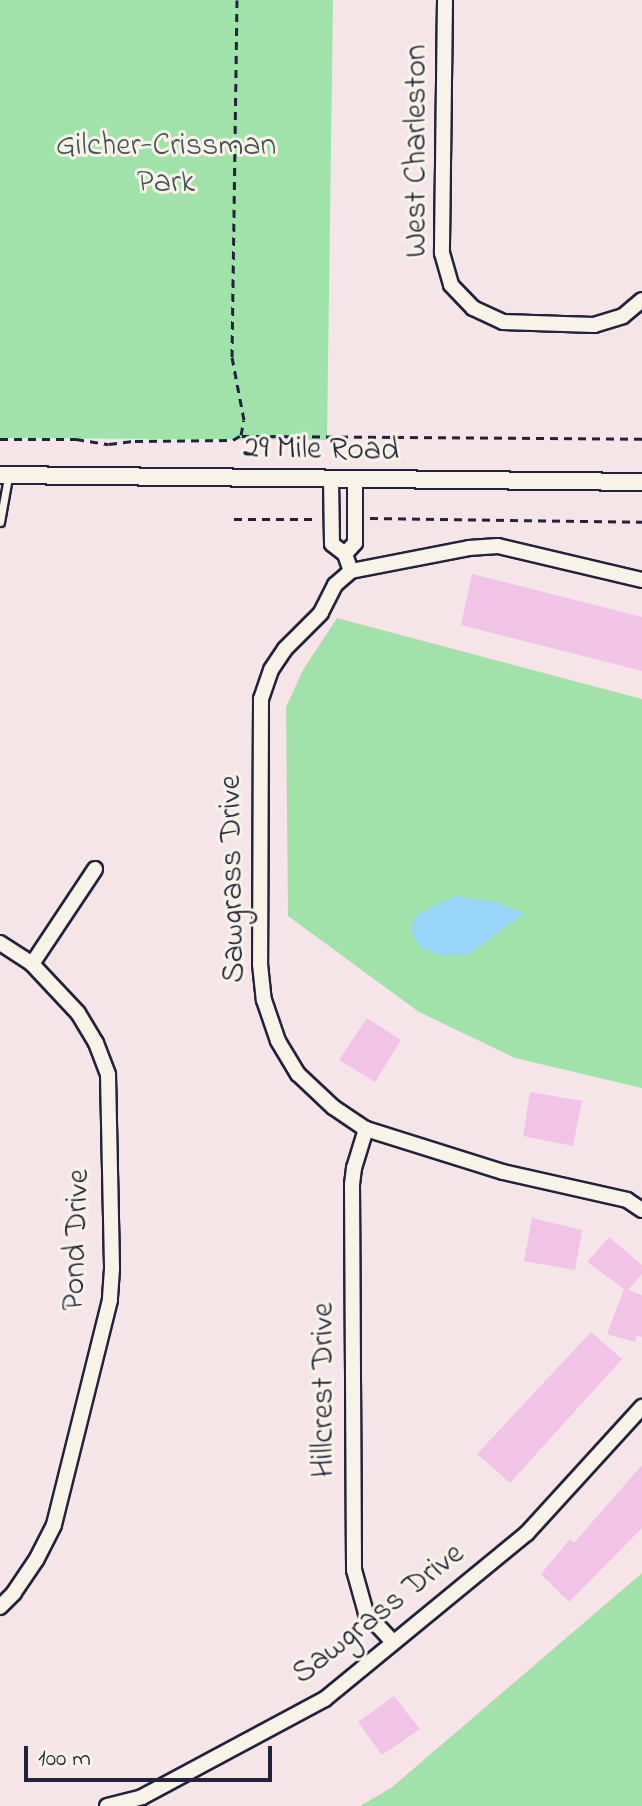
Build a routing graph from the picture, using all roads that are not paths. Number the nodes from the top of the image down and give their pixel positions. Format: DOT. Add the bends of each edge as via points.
graph roads {
  1 [pos="445,0"];
  2 [pos="642,300"];
  3 [pos="4,475"];
  4 [pos="331,479"];
  5 [pos="355,479"];
  6 [pos="642,482"];
  7 [pos="0,522"];
  8 [pos="345,554"];
  9 [pos="351,571"];
  10 [pos="642,580"];
  11 [pos="95,869"];
  12 [pos="0,943"];
  13 [pos="32,964"];
  14 [pos="366,1129"];
  15 [pos="642,1210"];
  16 [pos="642,1407"];
  17 [pos="0,1607"];
  18 [pos="392,1641"];
  19 [pos="107,1806"];
  1 -- 2 [label="street, West Charleston" via="442,253 461,296 503,322 550,325 594,325 623,316"];
  3 -- 4 [label="street, 29 Mile Road"];
  3 -- 7 [label="lane"];
  4 -- 5 [label="street, 29 Mile Road"];
  4 -- 8 [label="street" via="332,544"];
  5 -- 6 [label="street, 29 Mile Road"];
  5 -- 8 [label="street" via="355,543"];
  8 -- 9 [label="street"];
  9 -- 10 [label="street" via="498,546"];
  9 -- 14 [label="street, Sawgrass Drive" via="335,585 321,613 285,649 261,699 260,964 264,1000 278,1041 298,1074"];
  11 -- 13 [label="street"];
  12 -- 13 [label="street, Pond Drive"];
  13 -- 17 [label="street, Pond Drive" via="78,1013 108,1075 112,1269 110,1300 54,1525 36,1560"];
  14 -- 15 [label="street, Sawgrass Drive" via="503,1172 627,1200"];
  14 -- 18 [label="street, Hillcrest Drive" via="352,1185 354,1570 366,1613"];
  16 -- 18 [label="street, Sawgrass Drive" via="527,1533"];
  18 -- 19 [label="street, Sawgrass Drive" via="325,1699 142,1797"];
}
